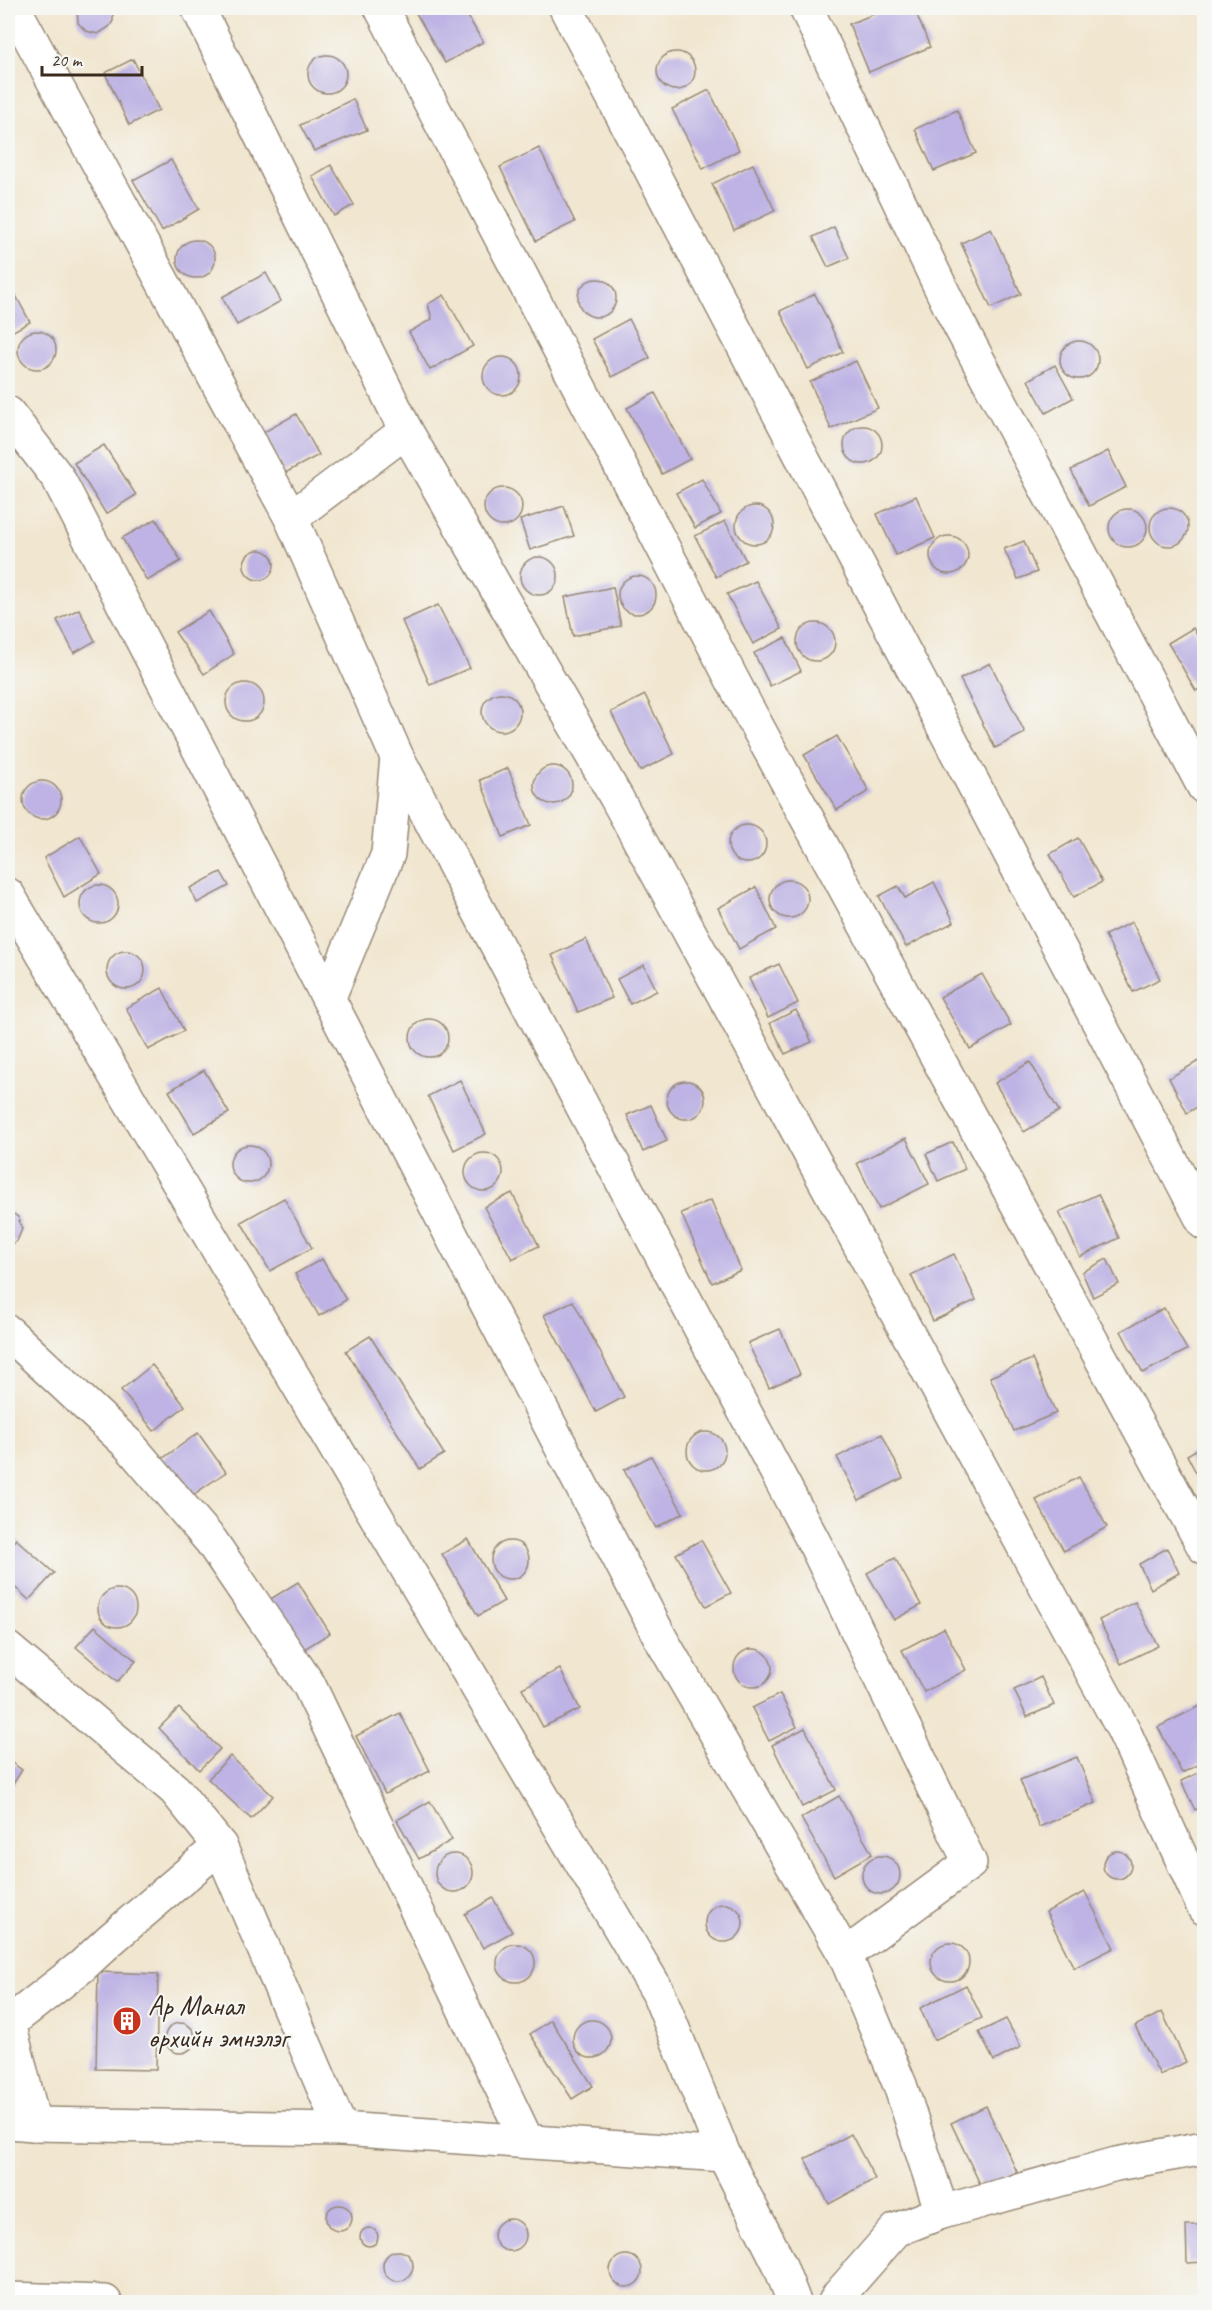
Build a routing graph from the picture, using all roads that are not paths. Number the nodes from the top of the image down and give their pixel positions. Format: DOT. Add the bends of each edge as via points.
graph roads {
  1 [pos="14,8"];
  2 [pos="198,8"];
  3 [pos="381,8"];
  4 [pos="566,8"];
  5 [pos="806,8"];
  6 [pos="8,413"];
  7 [pos="406,431"];
  8 [pos="291,518"];
  9 [pos="397,757"];
  10 [pos="1204,787"];
  11 [pos="8,895"];
  12 [pos="329,997"];
  13 [pos="1204,1223"];
  14 [pos="8,1332"];
  15 [pos="1204,1547"];
  16 [pos="8,1649"];
  17 [pos="220,1846"];
  18 [pos="1204,1908"];
  19 [pos="845,1955"];
  20 [pos="8,2022"];
  21 [pos="21,2123"];
  22 [pos="341,2128"];
  23 [pos="527,2141"];
  24 [pos="1204,2148"];
  25 [pos="724,2155"];
  26 [pos="942,2212"];
  27 [pos="8,2299"];
  28 [pos="105,2302"];
  29 [pos="794,2302"];
  30 [pos="835,2302"];
  1 -- 8 [label="street"];
  2 -- 7 [label="street"];
  3 -- 15 [label="street" via="747,708"];
  4 -- 13 [label="street"];
  5 -- 10 [label="street" via="952,311"];
  6 -- 12 [label="street" via="58,478"];
  7 -- 8 [label="street"];
  7 -- 18 [label="street" via="616,797 1123,1729"];
  8 -- 9 [label="street"];
  9 -- 12 [label="street" via="388,854"];
  9 -- 19 [label="street" via="817,1548 970,1863"];
  11 -- 25 [label="street" via="658,1992"];
  12 -- 19 [label="street" via="661,1638"];
  14 -- 23 [label="street" via="129,1445 211,1541 309,1685"];
  16 -- 17 [label="street" via="175,1790"];
  17 -- 20 [label="street" via="82,1966"];
  17 -- 22 [label="street"];
  19 -- 26 [label="street" via="900,2085"];
  20 -- 21 [label="street"];
  21 -- 22 [label="street"];
  22 -- 23 [label="street"];
  23 -- 25 [label="street"];
  24 -- 26 [label="street" via="1116,2164"];
  25 -- 29 [label="street" via="779,2263"];
  26 -- 30 [label="street" via="896,2230"];
  27 -- 28 [label="street"];
}
